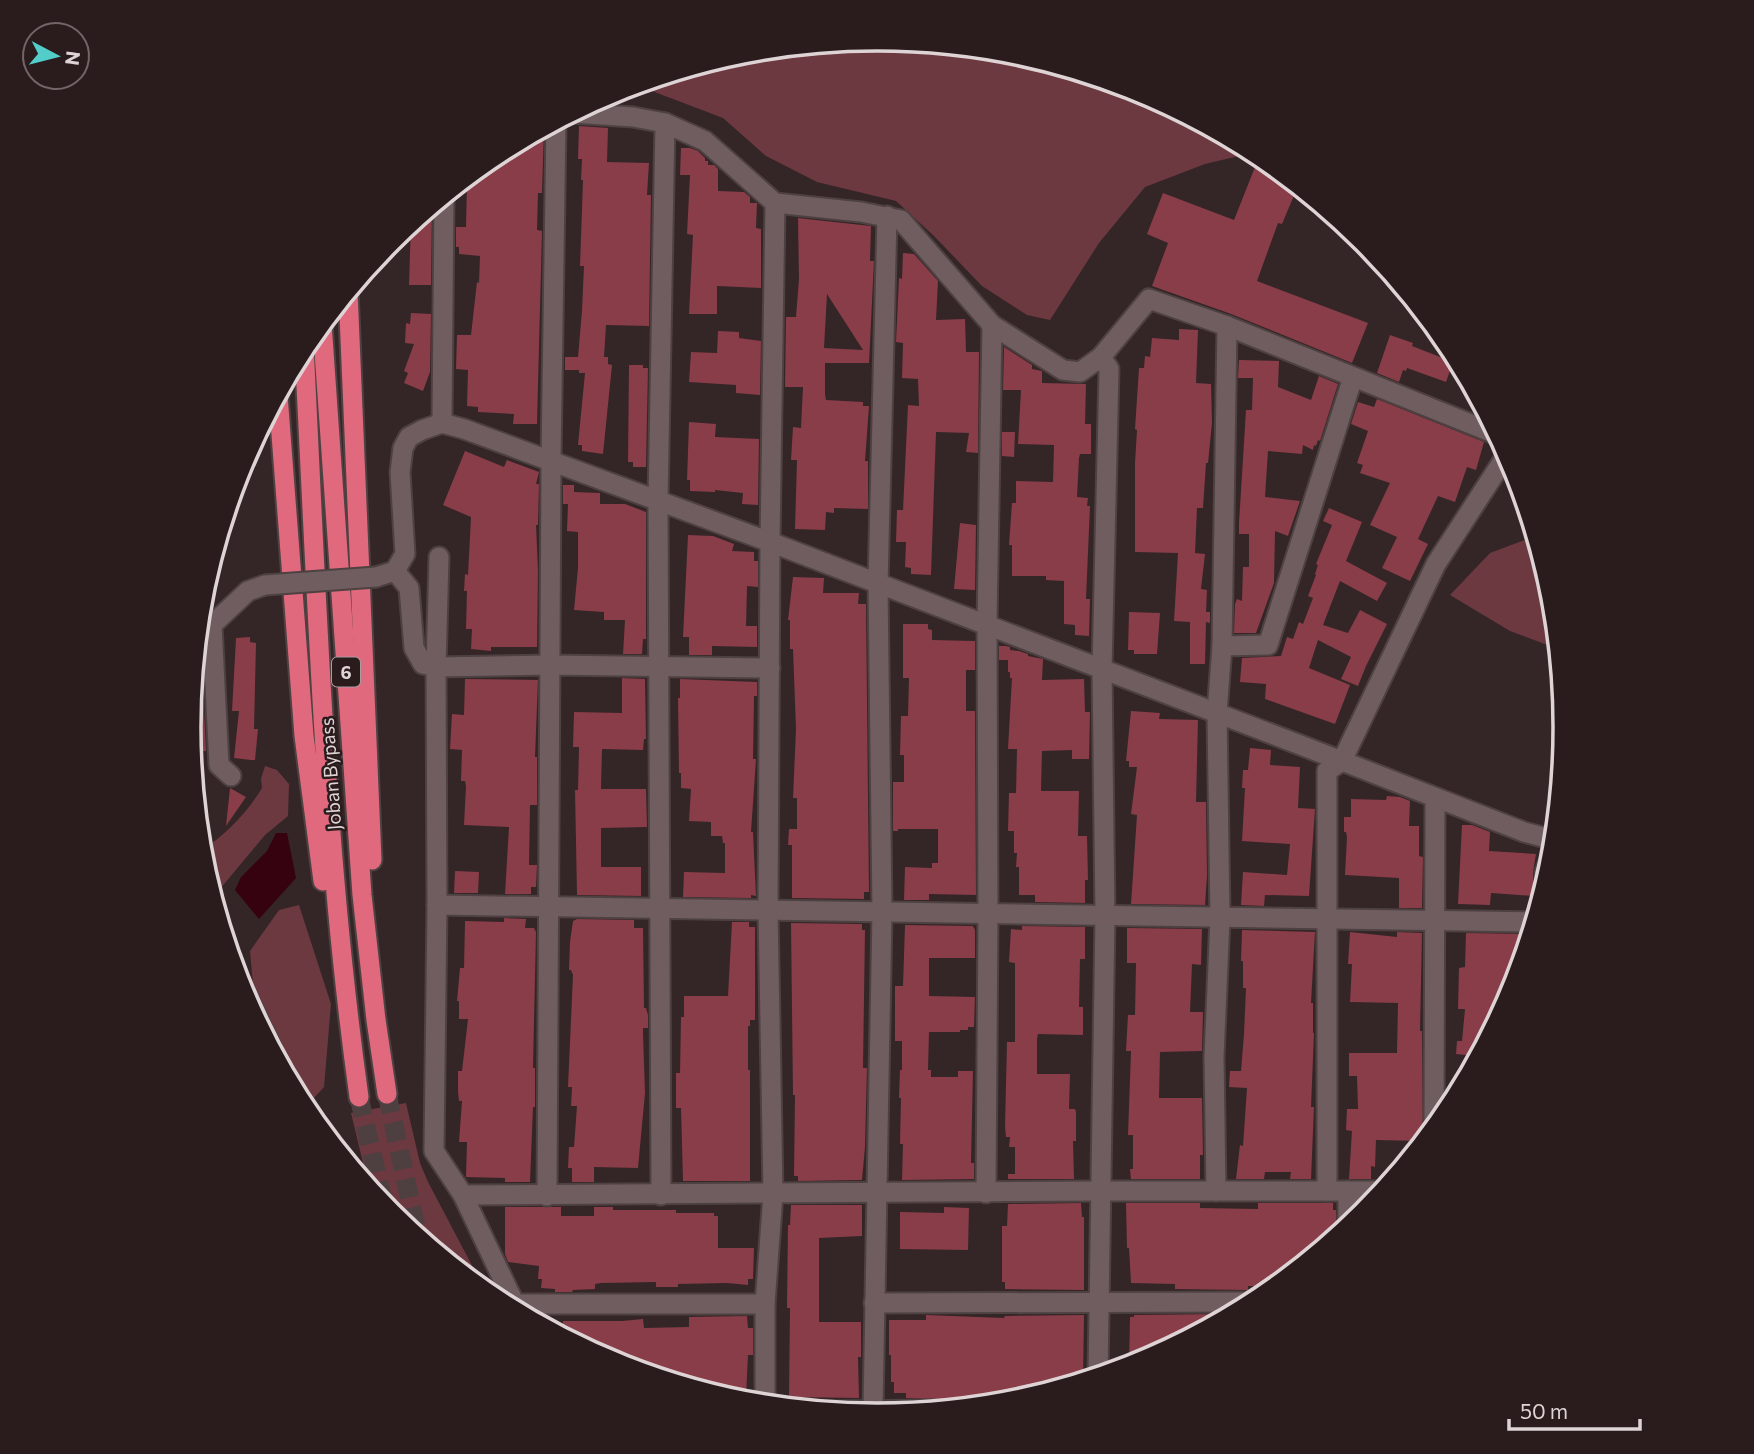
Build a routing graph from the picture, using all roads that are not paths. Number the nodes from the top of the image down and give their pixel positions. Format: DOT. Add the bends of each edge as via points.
graph roads {
  1 [pos="591,114"];
  2 [pos="666,123"];
  3 [pos="556,132"];
  4 [pos="775,203"];
  5 [pos="444,208"];
  6 [pos="887,216"];
  7 [pos="349,305"];
  8 [pos="992,325"];
  9 [pos="1227,326"];
  10 [pos="323,339"];
  11 [pos="1101,358"];
  12 [pos="305,367"];
  13 [pos="1353,377"];
  14 [pos="279,411"];
  15 [pos="442,424"];
  16 [pos="1485,430"];
  17 [pos="551,461"];
  18 [pos="1500,465"];
  19 [pos="658,501"];
  20 [pos="770,541"];
  21 [pos="439,557"];
  22 [pos="395,571"];
  23 [pos="878,584"];
  24 [pos="987,624"];
  25 [pos="212,625"];
  26 [pos="209,628"];
  27 [pos="1222,646"];
  28 [pos="550,665"];
  29 [pos="659,666"];
  30 [pos="436,667"];
  31 [pos="770,668"];
  32 [pos="1102,668"];
  33 [pos="1217,713"];
  34 [pos="1342,761"];
  35 [pos="231,776"];
  36 [pos="1435,799"];
  37 [pos="1543,837"];
  38 [pos="437,905"];
  39 [pos="549,907"];
  40 [pos="660,908"];
  41 [pos="768,910"];
  42 [pos="882,912"];
  43 [pos="988,914"];
  44 [pos="1105,916"];
  45 [pos="1220,918"];
  46 [pos="1326,919"];
  47 [pos="1436,921"];
  48 [pos="1524,922"];
  49 [pos="376,1020"];
  50 [pos="349,1027"];
  51 [pos="387,1094"];
  52 [pos="359,1097"];
  53 [pos="1434,1110"];
  54 [pos="1099,1191"];
  55 [pos="1216,1191"];
  56 [pos="1327,1191"];
  57 [pos="1348,1191"];
  58 [pos="1368,1191"];
  59 [pos="986,1193"];
  60 [pos="773,1194"];
  61 [pos="876,1194"];
  62 [pos="463,1195"];
  63 [pos="661,1195"];
  64 [pos="547,1196"];
  65 [pos="1348,1212"];
  66 [pos="511,1295"];
  67 [pos="874,1303"];
  68 [pos="1099,1303"];
  69 [pos="1231,1303"];
  70 [pos="765,1304"];
  71 [pos="531,1308"];
  72 [pos="1098,1366"];
  73 [pos="765,1393"];
  74 [pos="873,1403"];
  1 -- 2 [label="street"];
  2 -- 4 [label="street" via="705,141"];
  2 -- 19 [label="street"];
  3 -- 17 [label="street"];
  4 -- 6 [label="street"];
  4 -- 20 [label="street"];
  5 -- 15 [label="street"];
  6 -- 8 [label="street" via="901,220"];
  6 -- 23 [label="street"];
  7 -- 49 [label="highway"];
  8 -- 11 [label="street" via="1063,370 1080,372"];
  8 -- 24 [label="street"];
  9 -- 11 [label="street" via="1149,299"];
  9 -- 13 [label="street"];
  9 -- 27 [label="street"];
  10 -- 49 [label="highway, Joban Bypass / 6" via="361,881"];
  11 -- 32 [label="street" via="1109,369"];
  12 -- 50 [label="highway, Joban Bypass / 6" via="325,743"];
  13 -- 16 [label="street"];
  13 -- 27 [label="street" via="1268,645"];
  14 -- 50 [label="highway" via="304,736 324,889"];
  15 -- 17 [label="street"];
  15 -- 22 [label="street" via="410,437 403,448 405,554"];
  17 -- 19 [label="street"];
  17 -- 28 [label="street"];
  18 -- 34 [label="street" via="1436,564"];
  19 -- 20 [label="street"];
  19 -- 29 [label="street"];
  20 -- 23 [label="street"];
  20 -- 31 [label="street"];
  21 -- 30 [label="street"];
  22 -- 25 [label="street, bridge" via="376,577 265,585 248,592"];
  22 -- 30 [label="street" via="409,588 415,648 423,664"];
  23 -- 24 [label="street"];
  23 -- 42 [label="street"];
  24 -- 32 [label="street"];
  24 -- 43 [label="street"];
  25 -- 26 [label="street"];
  25 -- 35 [label="street" via="219,765"];
  27 -- 33 [label="street"];
  28 -- 29 [label="street"];
  28 -- 30 [label="street"];
  28 -- 39 [label="street"];
  29 -- 31 [label="street"];
  29 -- 40 [label="street"];
  30 -- 38 [label="street"];
  31 -- 41 [label="street"];
  32 -- 33 [label="street"];
  32 -- 44 [label="street"];
  33 -- 34 [label="street"];
  33 -- 45 [label="street"];
  34 -- 36 [label="street"];
  34 -- 46 [label="street" via="1327,771"];
  36 -- 37 [label="street"];
  36 -- 47 [label="street"];
  38 -- 39 [label="street"];
  38 -- 62 [label="street" via="434,1151"];
  39 -- 40 [label="street"];
  39 -- 64 [label="street"];
  40 -- 41 [label="street"];
  40 -- 63 [label="street"];
  41 -- 42 [label="street"];
  41 -- 60 [label="street"];
  42 -- 43 [label="street"];
  42 -- 61 [label="street"];
  43 -- 44 [label="street"];
  43 -- 59 [label="street"];
  44 -- 45 [label="street"];
  44 -- 54 [label="street"];
  45 -- 46 [label="street"];
  45 -- 55 [label="street" via="1214,1057"];
  46 -- 47 [label="street"];
  46 -- 56 [label="street"];
  47 -- 48 [label="street"];
  47 -- 53 [label="street"];
  49 -- 51 [label="highway, Joban Bypass / 6"];
  50 -- 52 [label="highway, Joban Bypass / 6"];
  54 -- 55 [label="street"];
  54 -- 59 [label="street"];
  54 -- 68 [label="street"];
  55 -- 56 [label="street"];
  56 -- 57 [label="street"];
  57 -- 58 [label="street"];
  57 -- 65 [label="street"];
  59 -- 61 [label="street"];
  60 -- 61 [label="street"];
  60 -- 63 [label="street"];
  60 -- 70 [label="street"];
  61 -- 67 [label="street"];
  62 -- 64 [label="street"];
  62 -- 66 [label="street"];
  63 -- 64 [label="street"];
  67 -- 68 [label="street"];
  67 -- 74 [label="street"];
  68 -- 69 [label="street"];
  68 -- 72 [label="street"];
  70 -- 71 [label="street"];
  70 -- 73 [label="street"];
}
